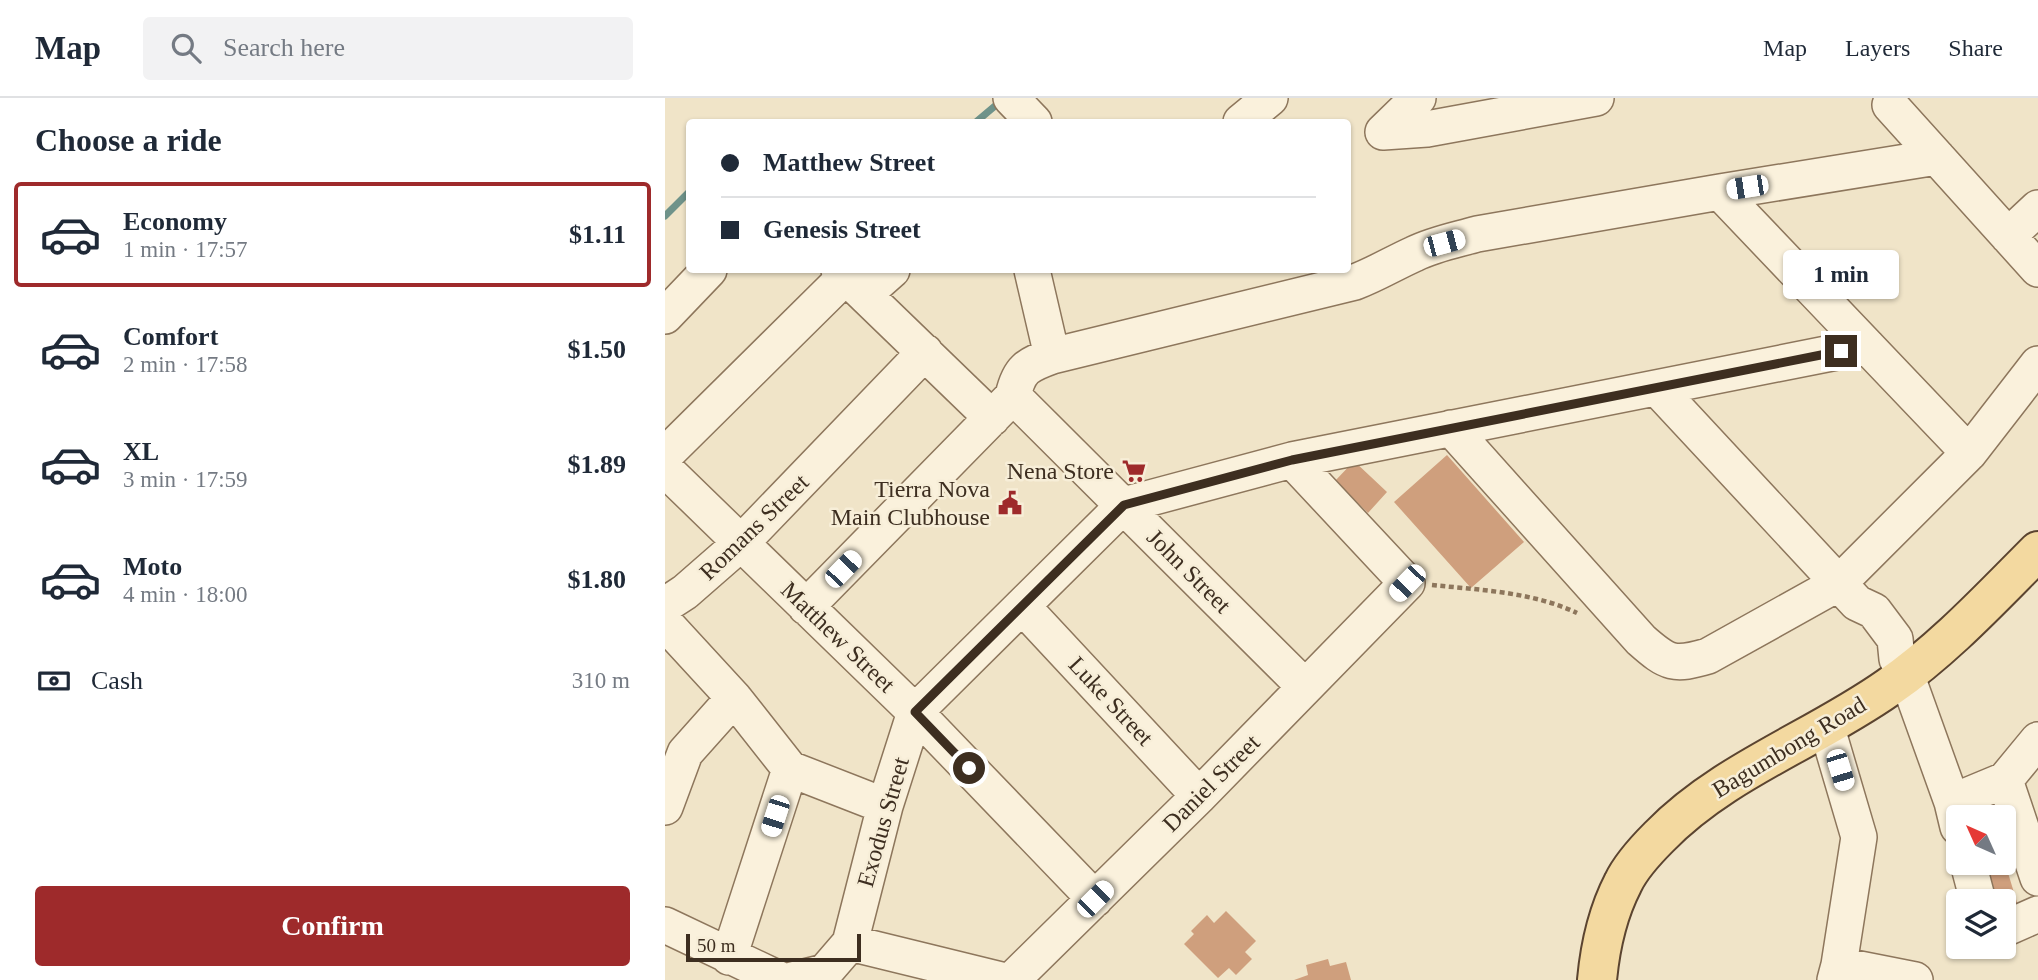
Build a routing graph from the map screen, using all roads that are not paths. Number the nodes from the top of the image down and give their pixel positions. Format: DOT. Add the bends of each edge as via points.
graph roads {
  1 [pos="1270,98"];
  2 [pos="1418,98"];
  3 [pos="1588,99"];
  4 [pos="1889,105"];
  5 [pos="1245,119"];
  6 [pos="1937,157"];
  7 [pos="1720,192"];
  8 [pos="2038,208"];
  9 [pos="2008,236"];
  10 [pos="2038,269"];
  11 [pos="706,273"];
  12 [pos="878,273"];
  13 [pos="1033,273"];
  14 [pos="851,279"];
  15 [pos="665,316"];
  16 [pos="1867,346"];
  17 [pos="925,352"];
  18 [pos="1052,356"];
  19 [pos="2038,364"];
  20 [pos="1658,389"];
  21 [pos="1002,407"];
  22 [pos="1451,428"];
  23 [pos="1969,453"];
  24 [pos="665,455"];
  25 [pos="1292,460"];
  26 [pos="665,470"];
  27 [pos="1124,505"];
  28 [pos="740,544"];
  29 [pos="2038,551"];
  30 [pos="1848,593"];
  31 [pos="665,605"];
  32 [pos="1022,606"];
  33 [pos="806,607"];
  34 [pos="665,624"];
  35 [pos="1902,667"];
  36 [pos="1305,687"];
  37 [pos="734,698"];
  38 [pos="915,712"];
  39 [pos="1826,725"];
  40 [pos="2038,740"];
  41 [pos="790,769"];
  42 [pos="2005,779"];
  43 [pos="1199,796"];
  44 [pos="1951,805"];
  45 [pos="1969,805"];
  46 [pos="885,806"];
  47 [pos="665,807"];
  48 [pos="2028,816"];
  49 [pos="2038,878"];
  50 [pos="1095,899"];
  51 [pos="2038,914"];
  52 [pos="2016,924"];
  53 [pos="665,925"];
  54 [pos="850,943"];
  55 [pos="729,957"];
  56 [pos="922,970"];
  57 [pos="1837,973"];
  58 [pos="781,980"];
  59 [pos="792,980"];
  60 [pos="1001,980"];
  61 [pos="1012,980"];
  62 [pos="1597,980"];
  63 [pos="1915,980"];
  1 -- 5 [label="street"];
  2 -- 3 [label="street" via="1383,132 1427,129"];
  4 -- 6 [label="street"];
  6 -- 7 [label="street"];
  6 -- 9 [label="street"];
  7 -- 16 [label="street"];
  7 -- 18 [label="street" via="1477,234 1415,253 1355,282"];
  8 -- 9 [label="street"];
  9 -- 10 [label="street"];
  11 -- 15 [label="street"];
  12 -- 14 [label="street"];
  13 -- 18 [label="street"];
  14 -- 17 [label="street, John Street"];
  14 -- 24 [label="street"];
  16 -- 20 [label="street, Exodus Street"];
  16 -- 23 [label="street"];
  17 -- 21 [label="street, John Street"];
  17 -- 28 [label="street, Romans Street"];
  18 -- 21 [label="street" via="1024,370"];
  19 -- 23 [label="street"];
  20 -- 22 [label="street, Exodus Street"];
  20 -- 30 [label="street"];
  21 -- 27 [label="street, John Street"];
  21 -- 33 [label="street"];
  22 -- 25 [label="street, Exodus Street"];
  22 -- 30 [label="street" via="1663,659 1675,663 1708,656"];
  23 -- 30 [label="street"];
  25 -- 27 [label="street, Exodus Street"];
  25 -- 36 [label="street, Daniel Street" via="1407,583"];
  26 -- 28 [label="street, Matthew Street"];
  27 -- 32 [label="street, Exodus Street"];
  27 -- 36 [label="street, John Street"];
  28 -- 31 [label="street, Romans Street"];
  28 -- 33 [label="street, Matthew Street"];
  29 -- 35 [label="main road, Bagumbong Road" via="1983,606"];
  30 -- 35 [label="street" via="1860,622 1880,649"];
  32 -- 38 [label="street, Exodus Street"];
  32 -- 43 [label="street, Luke Street"];
  33 -- 38 [label="street, Matthew Street"];
  34 -- 37 [label="street"];
  35 -- 39 [label="main road, Bagumbong Road" via="1889,687"];
  35 -- 44 [label="street"];
  36 -- 43 [label="street, Daniel Street"];
  37 -- 41 [label="street"];
  37 -- 47 [label="street" via="685,753"];
  38 -- 46 [label="street, Exodus Street"];
  38 -- 50 [label="street, Matthew Street"];
  39 -- 57 [label="street" via="1859,837"];
  39 -- 62 [label="main road, Bagumbong Road" via="1707,795 1645,851 1613,905"];
  40 -- 42 [label="street"];
  41 -- 46 [label="street"];
  41 -- 55 [label="street"];
  42 -- 45 [label="street"];
  42 -- 48 [label="street"];
  43 -- 50 [label="street, Daniel Street"];
  46 -- 54 [label="street, Exodus Street"];
  48 -- 49 [label="street"];
  50 -- 61 [label="street, Daniel Street"];
  51 -- 52 [label="street"];
  53 -- 55 [label="street"];
  54 -- 56 [label="street"];
  54 -- 59 [label="street, Exodus Street" via="825,972"];
  55 -- 58 [label="street"];
  56 -- 60 [label="street"];
  57 -- 63 [label="street"];
}
